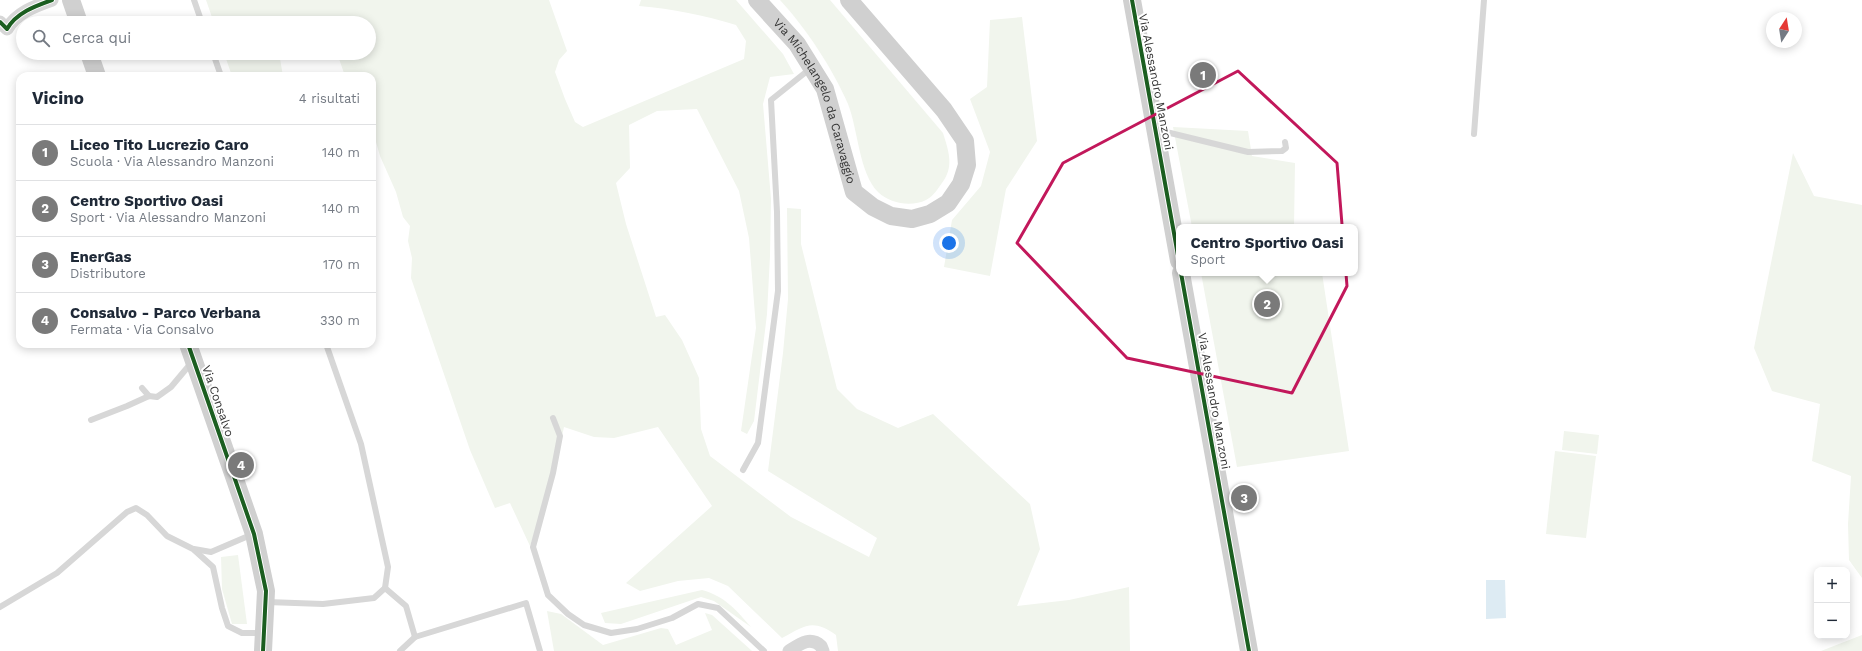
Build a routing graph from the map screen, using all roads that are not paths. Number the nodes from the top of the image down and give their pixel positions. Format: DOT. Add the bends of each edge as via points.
graph roads {
  1 [pos="52,0"];
  2 [pos="71,0"];
  3 [pos="194,0"];
  4 [pos="757,0"];
  5 [pos="849,0"];
  6 [pos="1484,0"];
  7 [pos="1130,2"];
  8 [pos="19,16"];
  9 [pos="77,16"];
  10 [pos="200,16"];
  11 [pos="16,18"];
  12 [pos="4,26"];
  13 [pos="91,60"];
  14 [pos="215,60"];
  15 [pos="812,67"];
  16 [pos="96,72"];
  17 [pos="220,72"];
  18 [pos="1156,130"];
  19 [pos="1474,134"];
  20 [pos="1285,142"];
  21 [pos="1176,244"];
  22 [pos="1182,276"];
  23 [pos="327,348"];
  24 [pos="191,352"];
  25 [pos="142,388"];
  26 [pos="149,396"];
  27 [pos="553,418"];
  28 [pos="91,420"];
  29 [pos="743,470"];
  30 [pos="254,534"];
  31 [pos="192,549"];
  32 [pos="385,588"];
  33 [pos="267,602"];
  34 [pos="0,607"];
  35 [pos="264,633"];
  36 [pos="415,638"];
  37 [pos="263,651"];
  38 [pos="400,651"];
  39 [pos="540,651"];
  40 [pos="764,651"];
  41 [pos="789,651"];
  42 [pos="822,651"];
  43 [pos="1249,651"];
  1 -- 8 [label="street"];
  2 -- 9 [label="street"];
  3 -- 10 [label="lane"];
  4 -- 15 [label="street, Via Michelangelo da Caravaggio" via="797,44"];
  5 -- 15 [label="street, Via Michelangelo da Caravaggio" via="944,110 965,141 967,165 961,184 948,203 930,214 912,218 891,216 873,208 854,192 825,89"];
  6 -- 19 [label="lane"];
  7 -- 18 [label="street, Via Alessandro Manzoni"];
  11 -- 12 [label="street"];
  13 -- 16 [label="street"];
  14 -- 17 [label="lane"];
  15 -- 29 [label="lane" via="771,100 778,291 758,443"];
  18 -- 20 [label="lane" via="1248,152 1282,151 1286,148"];
  18 -- 21 [label="street, Via Alessandro Manzoni"];
  22 -- 43 [label="street, Via Alessandro Manzoni"];
  23 -- 32 [label="lane" via="362,448 388,566"];
  24 -- 26 [label="lane" via="172,387 157,397"];
  24 -- 30 [label="street, Via Consalvo"];
  25 -- 26 [label="lane"];
  26 -- 28 [label="lane"];
  27 -- 40 [label="lane" via="560,436 533,547 548,595 584,626 611,633 637,629 672,618 698,604 718,608"];
  30 -- 31 [label="lane" via="211,552"];
  30 -- 33 [label="street, Via Consalvo"];
  31 -- 34 [label="lane" via="167,536 147,515 136,508 127,512 57,573"];
  31 -- 35 [label="lane" via="213,567 228,626 242,633"];
  32 -- 33 [label="lane" via="374,598 352,601 323,604"];
  32 -- 36 [label="lane" via="406,606"];
  33 -- 35 [label="street, Via Consalvo"];
  35 -- 37 [label="street, Via Consalvo"];
  36 -- 38 [label="lane"];
  36 -- 39 [label="lane" via="526,603"];
  41 -- 42 [label="street" via="804,642 812,641 821,646"];
}
